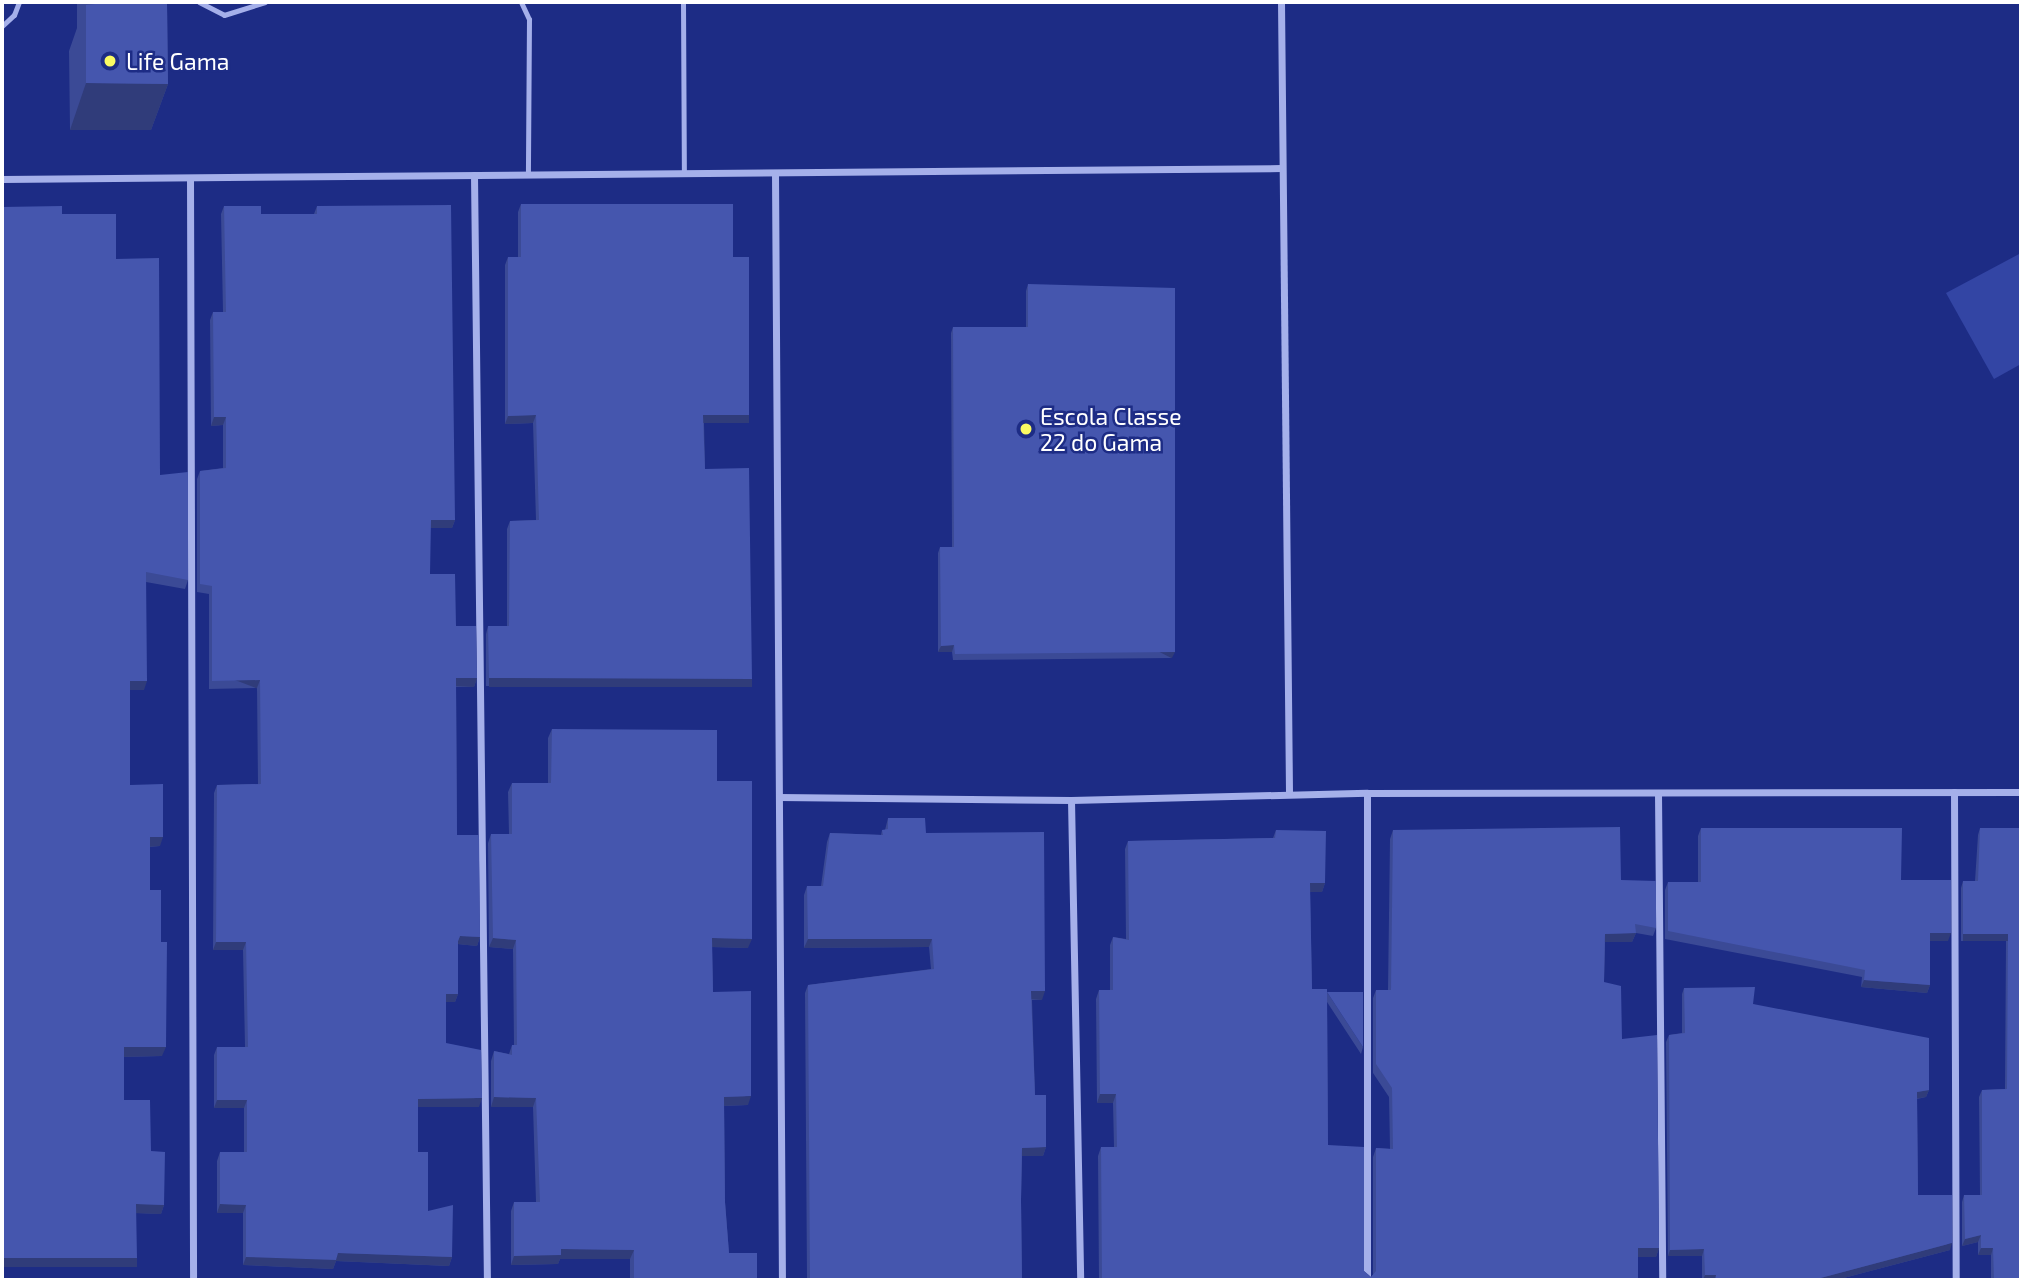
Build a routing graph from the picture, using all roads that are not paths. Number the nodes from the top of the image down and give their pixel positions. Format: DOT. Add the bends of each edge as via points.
graph roads {
  1 [pos="19,2"];
  2 [pos="199,2"];
  3 [pos="265,2"];
  4 [pos="521,2"];
  5 [pos="683,2"];
  6 [pos="1281,2"];
  7 [pos="2,26"];
  8 [pos="1281,168"];
  9 [pos="684,174"];
  10 [pos="775,174"];
  11 [pos="474,175"];
  12 [pos="528,175"];
  13 [pos="190,178"];
  14 [pos="2,179"];
  15 [pos="1954,792"];
  16 [pos="2021,792"];
  17 [pos="1367,793"];
  18 [pos="1658,793"];
  19 [pos="1289,794"];
  20 [pos="779,797"];
  21 [pos="1071,800"];
  22 [pos="193,1280"];
  23 [pos="487,1280"];
  24 [pos="782,1280"];
  25 [pos="1080,1280"];
  26 [pos="1367,1280"];
  27 [pos="1662,1280"];
  28 [pos="1956,1280"];
  1 -- 7 [label="lane"];
  2 -- 3 [label="lane" via="224,15"];
  4 -- 12 [label="lane" via="529,19"];
  5 -- 9 [label="lane"];
  6 -- 8 [label="street"];
  8 -- 10 [label="street"];
  8 -- 19 [label="street"];
  9 -- 10 [label="street"];
  9 -- 12 [label="street"];
  10 -- 20 [label="street"];
  11 -- 12 [label="street"];
  11 -- 13 [label="street"];
  11 -- 23 [label="street"];
  13 -- 14 [label="street"];
  13 -- 22 [label="street"];
  15 -- 16 [label="street"];
  15 -- 18 [label="street"];
  15 -- 28 [label="street"];
  17 -- 18 [label="street"];
  17 -- 19 [label="street"];
  17 -- 26 [label="street"];
  18 -- 27 [label="street"];
  19 -- 21 [label="street"];
  20 -- 21 [label="street"];
  20 -- 24 [label="street"];
  21 -- 25 [label="street"];
}
